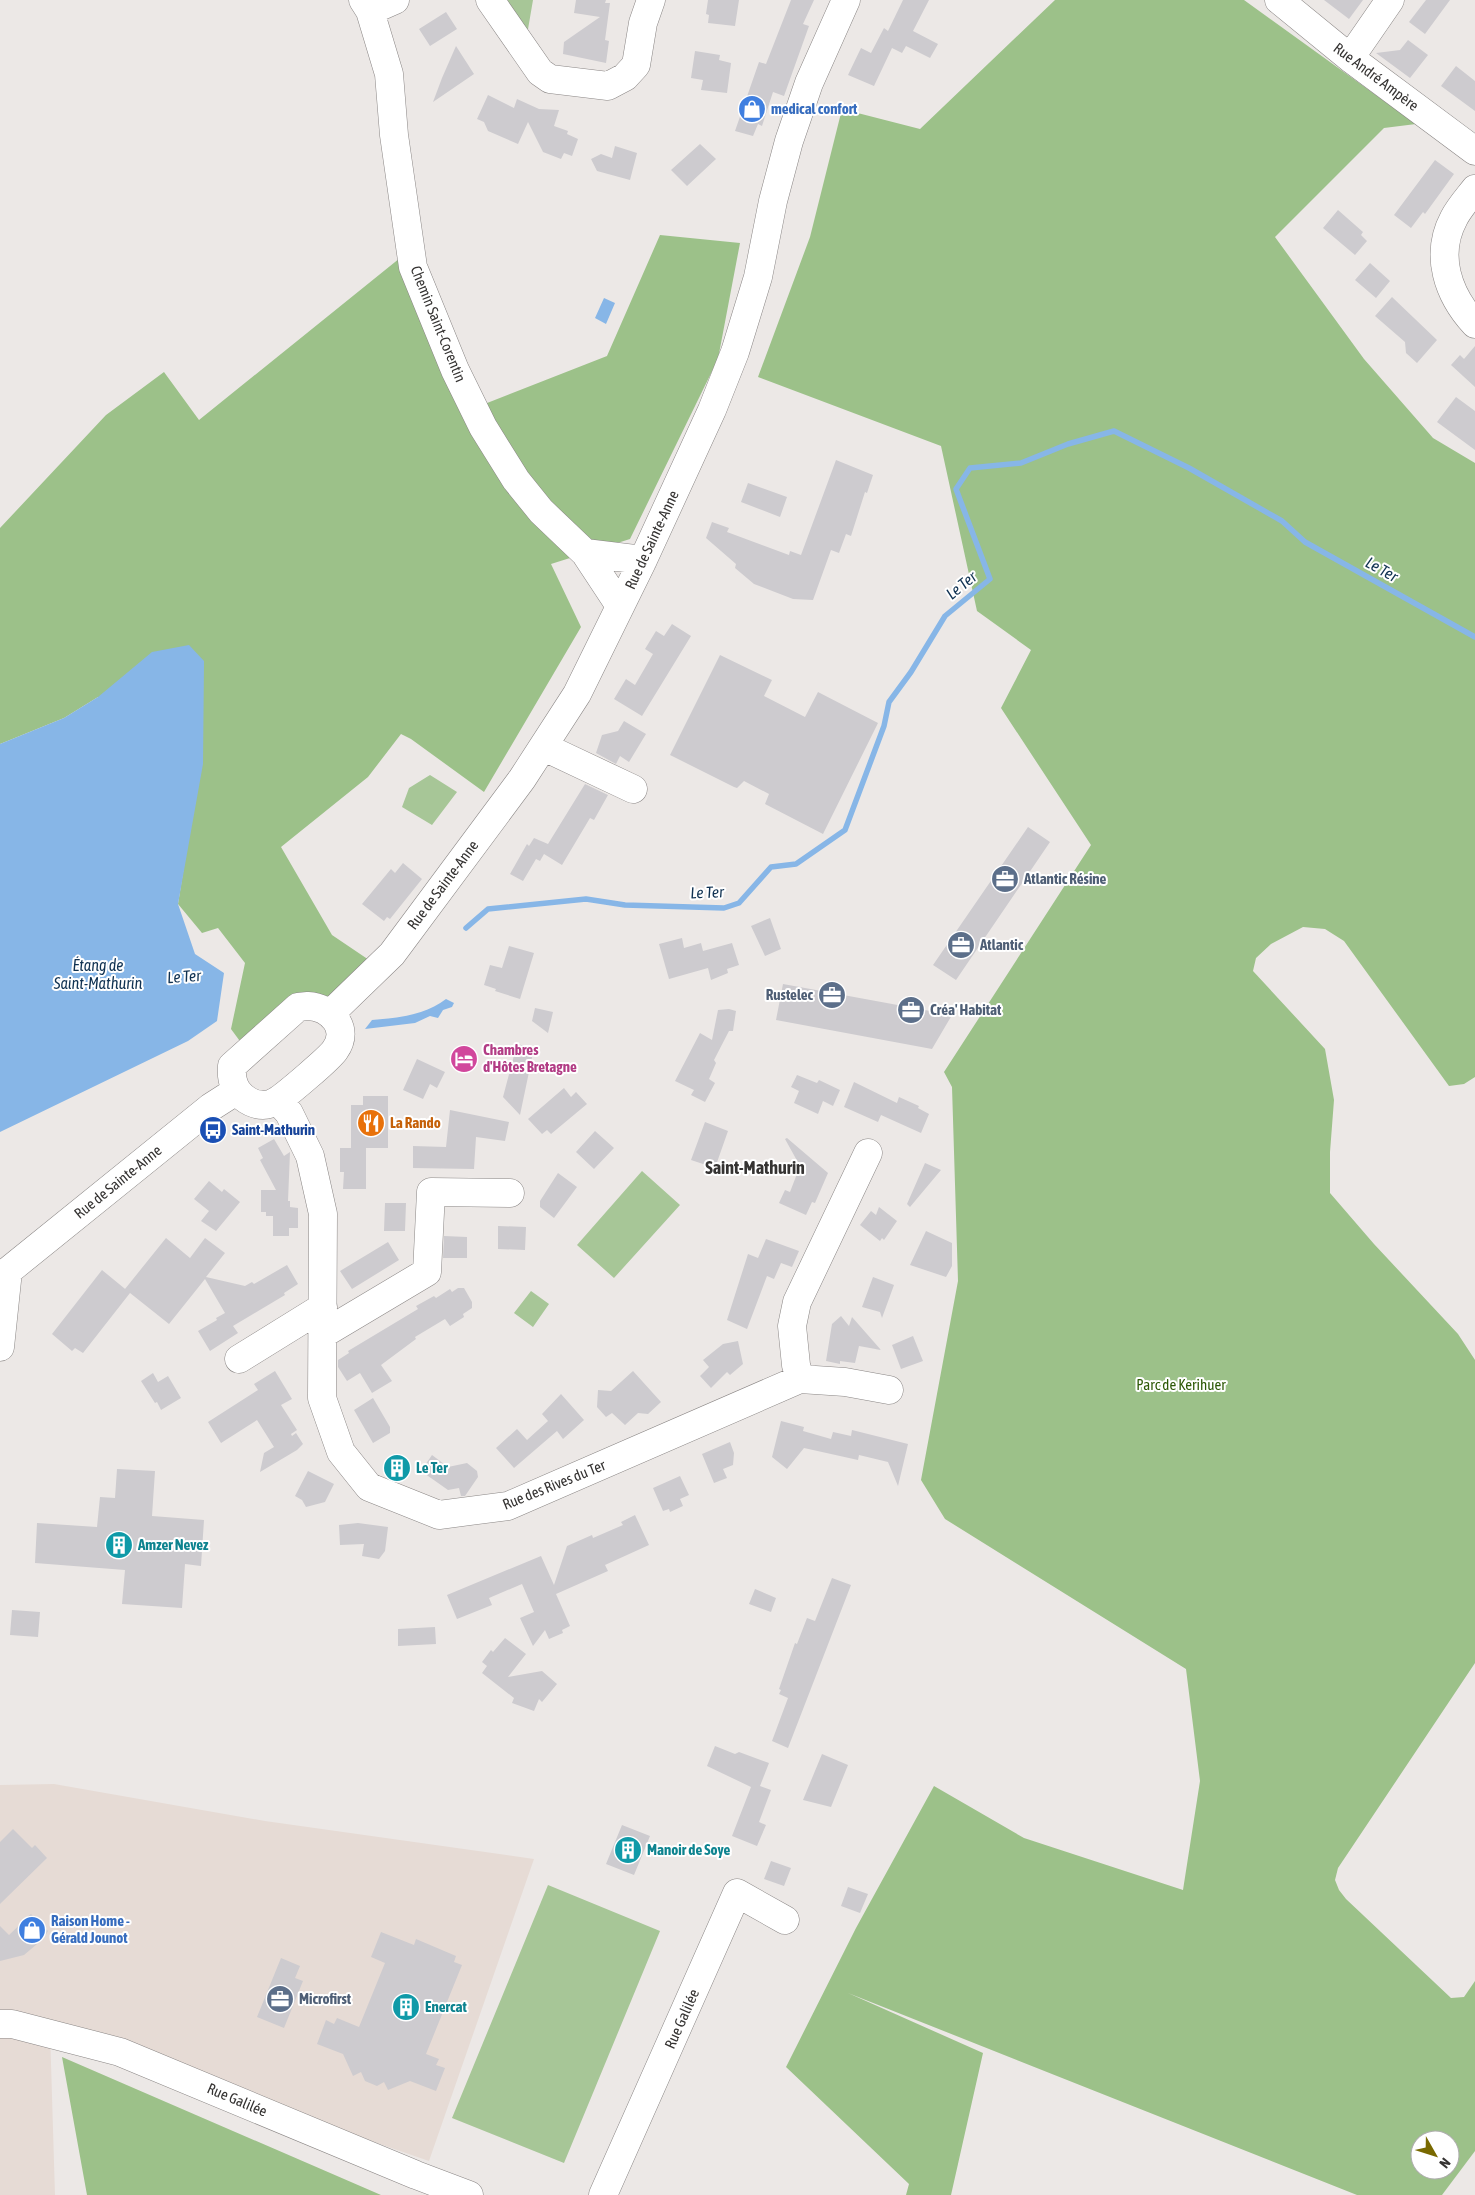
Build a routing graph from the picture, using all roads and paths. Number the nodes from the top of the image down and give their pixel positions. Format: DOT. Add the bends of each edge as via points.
graph roads {
  1 [pos="490,0"];
  2 [pos="651,0"];
  3 [pos="846,0"];
  4 [pos="1279,0"];
  5 [pos="1390,0"];
  6 [pos="376,4"];
  7 [pos="1350,58"];
  8 [pos="1475,151"];
  9 [pos="1475,189"];
  10 [pos="1475,324"];
  11 [pos="585,553"];
  12 [pos="643,560"];
  13 [pos="620,606"];
  14 [pos="544,747"];
  15 [pos="633,789"];
  16 [pos="331,1012"];
  17 [pos="236,1091"];
  18 [pos="278,1100"];
  19 [pos="868,1153"];
  20 [pos="510,1193"];
  21 [pos="4,1273"];
  22 [pos="323,1307"];
  23 [pos="323,1334"];
  24 [pos="0,1347"];
  25 [pos="239,1358"];
  26 [pos="800,1379"];
  27 [pos="889,1390"];
  28 [pos="785,1920"];
  29 [pos="0,2024"];
  30 [pos="469,2195"];
  31 [pos="604,2195"];
  1 -- 2 [label="street" via="540,72 550,79 608,86 625,77 636,65 643,23"];
  3 -- 12 [label="street, Rue de Sainte-Anne" via="809,83 789,141 758,277 736,352"];
  4 -- 7 [label="street, Rue André Ampère"];
  5 -- 7 [label="street"];
  6 -- 11 [label="street, Chemin Saint-Corentin" via="389,74 409,244 421,289 455,370 502,460 541,511"];
  7 -- 8 [label="street, Rue André Ampère"];
  9 -- 10 [label="street" via="1454,218 1445,244 1445,270 1452,292"];
  11 -- 12 [label="street"];
  11 -- 13 [label="street, Chemin Saint-Corentin"];
  12 -- 13 [label="street, Rue de Sainte-Anne"];
  13 -- 14 [label="street, Rue de Sainte-Anne" via="577,694"];
  14 -- 15 [label="street"];
  14 -- 16 [label="street, Rue de Sainte-Anne" via="392,954"];
  16 -- 17 [label="street" via="318,1006 298,1007 232,1066"];
  16 -- 18 [label="street" via="340,1030 336,1050"];
  17 -- 18 [label="street" via="254,1104 264,1105"];
  17 -- 21 [label="street, Rue de Sainte-Anne"];
  18 -- 22 [label="street, Rue des Rives du Ter" via="289,1113 310,1156 315,1176 323,1214"];
  19 -- 26 [label="street" via="797,1302 792,1326"];
  20 -- 23 [label="street" via="431,1192 427,1272"];
  21 -- 24 [label="street"];
  22 -- 23 [label="street, Rue des Rives du Ter"];
  22 -- 25 [label="street"];
  23 -- 26 [label="street, Rue des Rives du Ter" via="322,1398 341,1452 369,1487 439,1515 508,1506"];
  26 -- 27 [label="street, Rue des Rives du Ter" via="845,1382"];
  28 -- 31 [label="street, Rue Galilée" via="737,1893"];
  29 -- 30 [label="street, Rue Galilée" via="12,2024 120,2052"];
}
